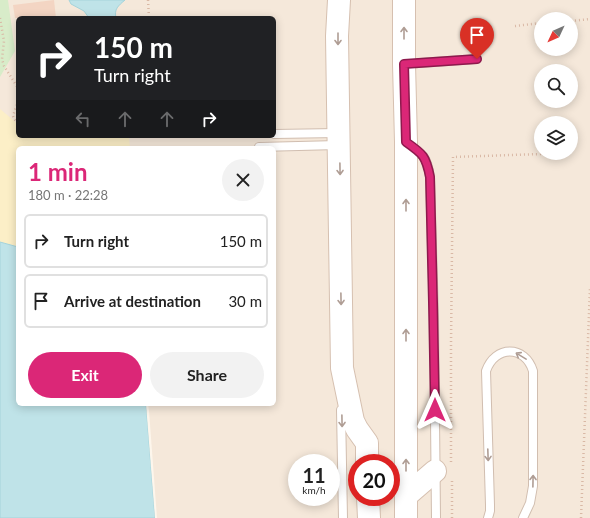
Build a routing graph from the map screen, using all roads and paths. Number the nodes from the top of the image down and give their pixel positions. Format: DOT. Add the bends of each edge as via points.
graph roads {
  1 [pos="148,0"];
  2 [pos="339,0"];
  3 [pos="404,0"];
  4 [pos="149,16"];
  5 [pos="0,18"];
  6 [pos="590,19"];
  7 [pos="578,20"];
  8 [pos="534,24"];
  9 [pos="515,26"];
  10 [pos="477,59"];
  11 [pos="404,64"];
  12 [pos="16,85"];
  13 [pos="16,107"];
  14 [pos="16,122"];
  15 [pos="276,134"];
  16 [pos="339,139"];
  17 [pos="406,142"];
  18 [pos="270,146"];
  19 [pos="534,154"];
  20 [pos="590,288"];
  21 [pos="342,368"];
  22 [pos="368,454"];
  23 [pos="446,471"];
  24 [pos="406,496"];
  25 [pos="368,506"];
  26 [pos="344,518"];
  27 [pos="369,518"];
  28 [pos="406,518"];
  29 [pos="436,518"];
  30 [pos="452,518"];
  31 [pos="488,518"];
  32 [pos="523,518"];
  33 [pos="581,518"];
  1 -- 4 [label="path"];
  2 -- 16 [label="street, one-way"];
  11 -- 3 [label="street, one-way"];
  5 -- 12 [label="path" via="4,41 2,59"];
  6 -- 7 [label="path"];
  8 -- 9 [label="path"];
  10 -- 11 [label="lane"];
  11 -- 17 [label="street"];
  13 -- 14 [label="path" via="13,116"];
  15 -- 16 [label="lane"];
  16 -- 18 [label="lane"];
  16 -- 21 [label="street, one-way"];
  17 -- 23 [label="lane" via="423,155 430,177 434,325"];
  24 -- 17 [label="street, one-way"];
  19 -- 23 [label="path" via="453,157 451,344"];
  20 -- 33 [label="path"];
  21 -- 22 [label="street" via="353,421 367,444"];
  21 -- 26 [label="lane, one-way"];
  23 -- 24 [label="street"];
  23 -- 29 [label="lane"];
  23 -- 30 [label="path"];
  24 -- 28 [label="street"];
  25 -- 27 [label="street"];
  32 -- 31 [label="lane, one-way" via="530,503 533,486 533,372 527,360 516,352 503,352 497,355 486,371 490,505"];
}
